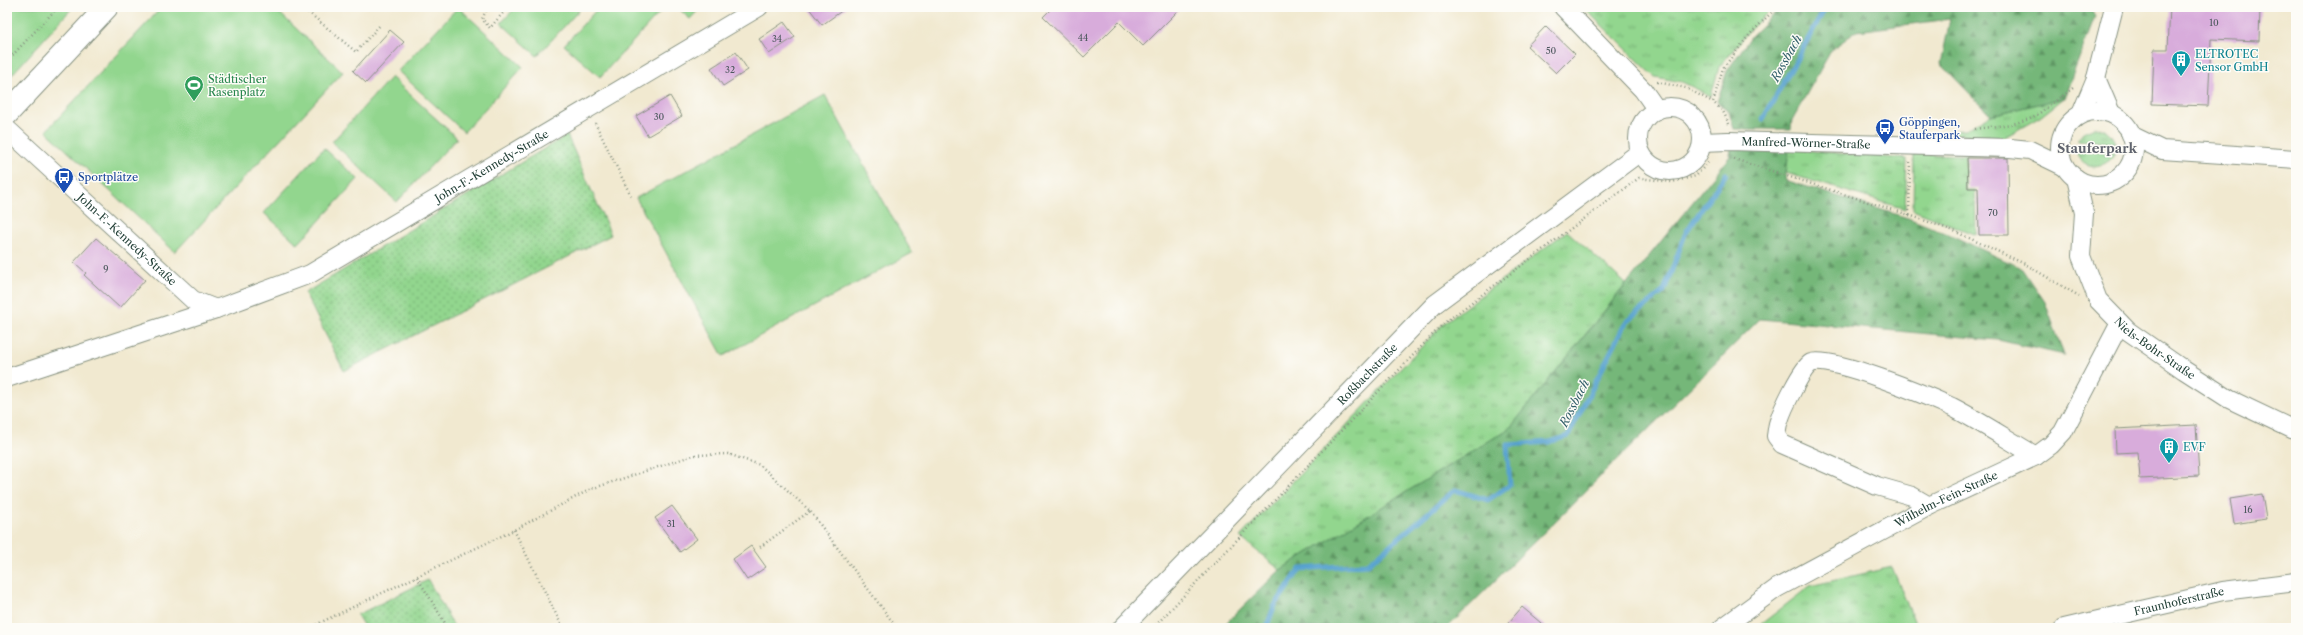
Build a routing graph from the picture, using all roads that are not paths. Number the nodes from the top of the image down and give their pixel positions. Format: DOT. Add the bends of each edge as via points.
graph roads {
  1 [pos="107,7"];
  2 [pos="759,7"];
  3 [pos="1563,7"];
  4 [pos="2114,7"];
  5 [pos="2096,75"];
  6 [pos="1657,110"];
  7 [pos="2110,113"];
  8 [pos="7,114"];
  9 [pos="2081,114"];
  10 [pos="7,129"];
  11 [pos="2131,135"];
  12 [pos="2061,137"];
  13 [pos="1702,142"];
  14 [pos="2030,150"];
  15 [pos="2162,150"];
  16 [pos="1640,152"];
  17 [pos="2296,160"];
  18 [pos="2129,165"];
  19 [pos="2070,172"];
  20 [pos="2105,183"];
  21 [pos="2084,213"];
  22 [pos="216,309"];
  23 [pos="2120,323"];
  24 [pos="7,378"];
  25 [pos="2296,431"];
  26 [pos="2036,456"];
  27 [pos="1929,506"];
  28 [pos="2296,582"];
  29 [pos="1122,628"];
  30 [pos="1722,628"];
  31 [pos="2064,628"];
  1 -- 8 [label="main road"];
  2 -- 22 [label="street, John-F.-Kennedy-Straße" via="310,274"];
  3 -- 6 [label="street" via="1643,90"];
  4 -- 5 [label="street"];
  5 -- 7 [label="street"];
  5 -- 9 [label="street"];
  6 -- 13 [label="street" via="1679,108 1689,113 1701,132"];
  6 -- 16 [label="street" via="1648,115 1642,123 1638,142"];
  7 -- 9 [label="street" via="2090,111"];
  7 -- 11 [label="street" via="2120,119"];
  9 -- 12 [label="street" via="2069,124"];
  10 -- 22 [label="street, John-F.-Kennedy-Straße" via="193,300"];
  11 -- 15 [label="street"];
  11 -- 18 [label="street" via="2133,156"];
  12 -- 14 [label="street, Manfred-Wörner-Straße"];
  12 -- 19 [label="street" via="2060,152"];
  13 -- 14 [label="street, Manfred-Wörner-Straße" via="1727,149 1910,147"];
  13 -- 16 [label="street" via="1693,161 1685,168 1675,171 1664,171 1654,167"];
  14 -- 19 [label="street, Manfred-Wörner-Straße"];
  15 -- 17 [label="street"];
  15 -- 18 [label="street"];
  16 -- 29 [label="street, Roßbachstraße" via="1435,304"];
  18 -- 20 [label="street" via="2115,180"];
  19 -- 20 [label="street, Manfred-Wörner-Straße" via="2095,184"];
  19 -- 21 [label="street, Niels-Bohr-Straße"];
  20 -- 21 [label="street"];
  21 -- 23 [label="street, Niels-Bohr-Straße" via="2081,256 2098,300"];
  22 -- 24 [label="street, John-F.-Kennedy-Straße"];
  23 -- 25 [label="street, Niels-Bohr-Straße" via="2229,399"];
  23 -- 26 [label="street, Wilhelm-Fein-Straße" via="2063,432"];
  26 -- 27 [label="street, Wilhelm-Fein-Straße"];
  26 -- 27 [label="street" via="1952,407 1846,367 1821,361 1810,364 1803,372 1778,421 1776,436 1782,444 1877,486 1912,496"];
  27 -- 30 [label="street, Wilhelm-Fein-Straße" via="1777,588"];
  28 -- 31 [label="street, Fraunhoferstraße" via="2223,591"];
}
